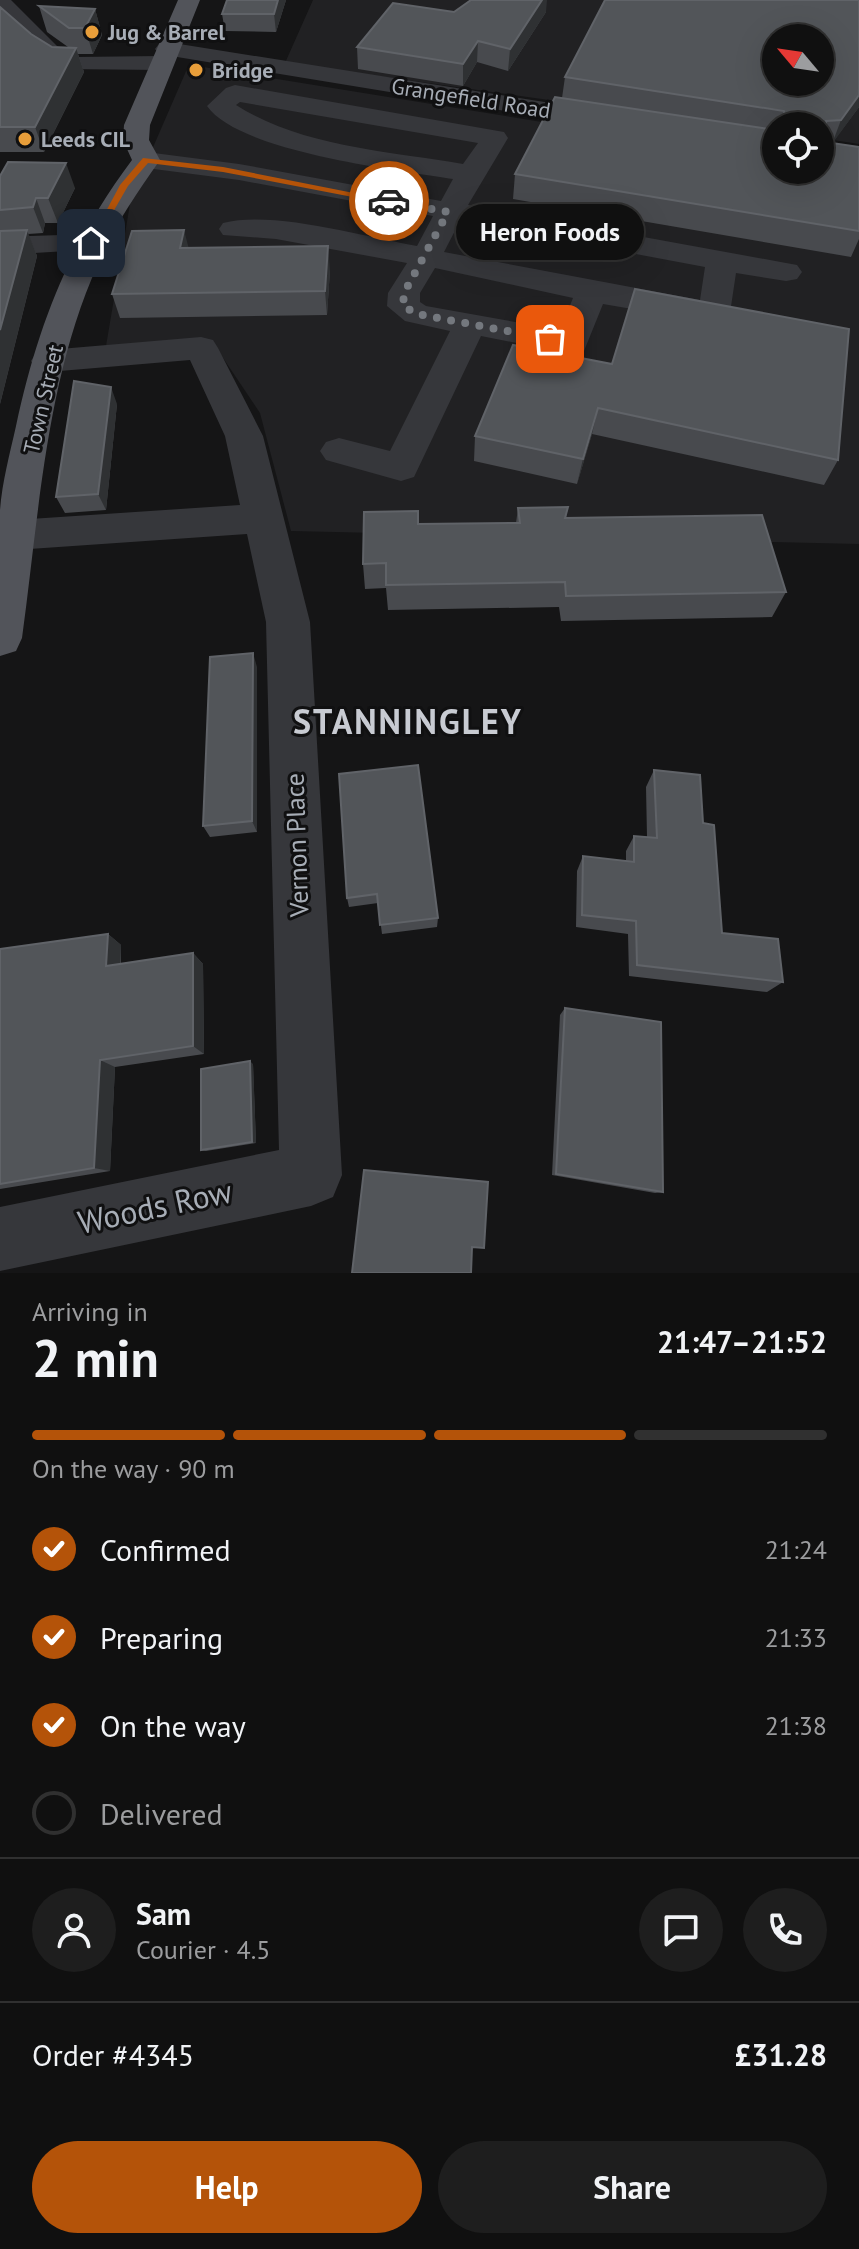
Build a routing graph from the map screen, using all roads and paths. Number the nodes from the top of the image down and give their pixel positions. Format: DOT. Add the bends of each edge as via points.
graph roads {
  1 [pos="189,0"];
  2 [pos="0,2"];
  3 [pos="164,56"];
  4 [pos="636,124"];
  5 [pos="146,160"];
  6 [pos="470,174"];
  7 [pos="448,212"];
  8 [pos="234,229"];
  9 [pos="91,243"];
  10 [pos="0,246"];
  11 [pos="426,257"];
  12 [pos="722,261"];
  13 [pos="786,272"];
  14 [pos="591,292"];
  15 [pos="470,324"];
  16 [pos="48,361"];
  17 [pos="339,451"];
  18 [pos="263,518"];
  19 [pos="15,535"];
  20 [pos="1,625"];
  21 [pos="311,1175"];
  22 [pos="0,1239"];
  1 -- 3 [label="main road"];
  2 -- 3 [label="street, Grangefield Road" via="49,51 71,64"];
  3 -- 4 [label="street, Grangefield Road"];
  3 -- 5 [label="main road" via="137,125 136,140"];
  5 -- 7 [label="street"];
  5 -- 9 [label="main road, Town Street" via="124,185"];
  6 -- 6 [label="street" via="284,139 237,120 220,106 235,93 495,138"];
  6 -- 7 [label="street"];
  7 -- 11 [label="street"];
  7 -- 12 [label="street"];
  8 -- 11 [label="street" via="276,230"];
  9 -- 10 [label="street"];
  9 -- 16 [label="main road, Town Street"];
  11 -- 14 [label="street"];
  11 -- 15 [label="street" via="404,293 403,306 417,314"];
  12 -- 13 [label="street"];
  12 -- 14 [label="street" via="714,313"];
  14 -- 15 [label="street" via="572,343"];
  15 -- 17 [label="street" via="401,467"];
  16 -- 18 [label="street, Vernon Place" via="201,348 244,436"];
  16 -- 19 [label="main road, Town Street"];
  18 -- 19 [label="street"];
  18 -- 21 [label="street, Vernon Place" via="288,622"];
  19 -- 20 [label="main road, Town Street"];
  21 -- 22 [label="street, Woods Row"];
}
